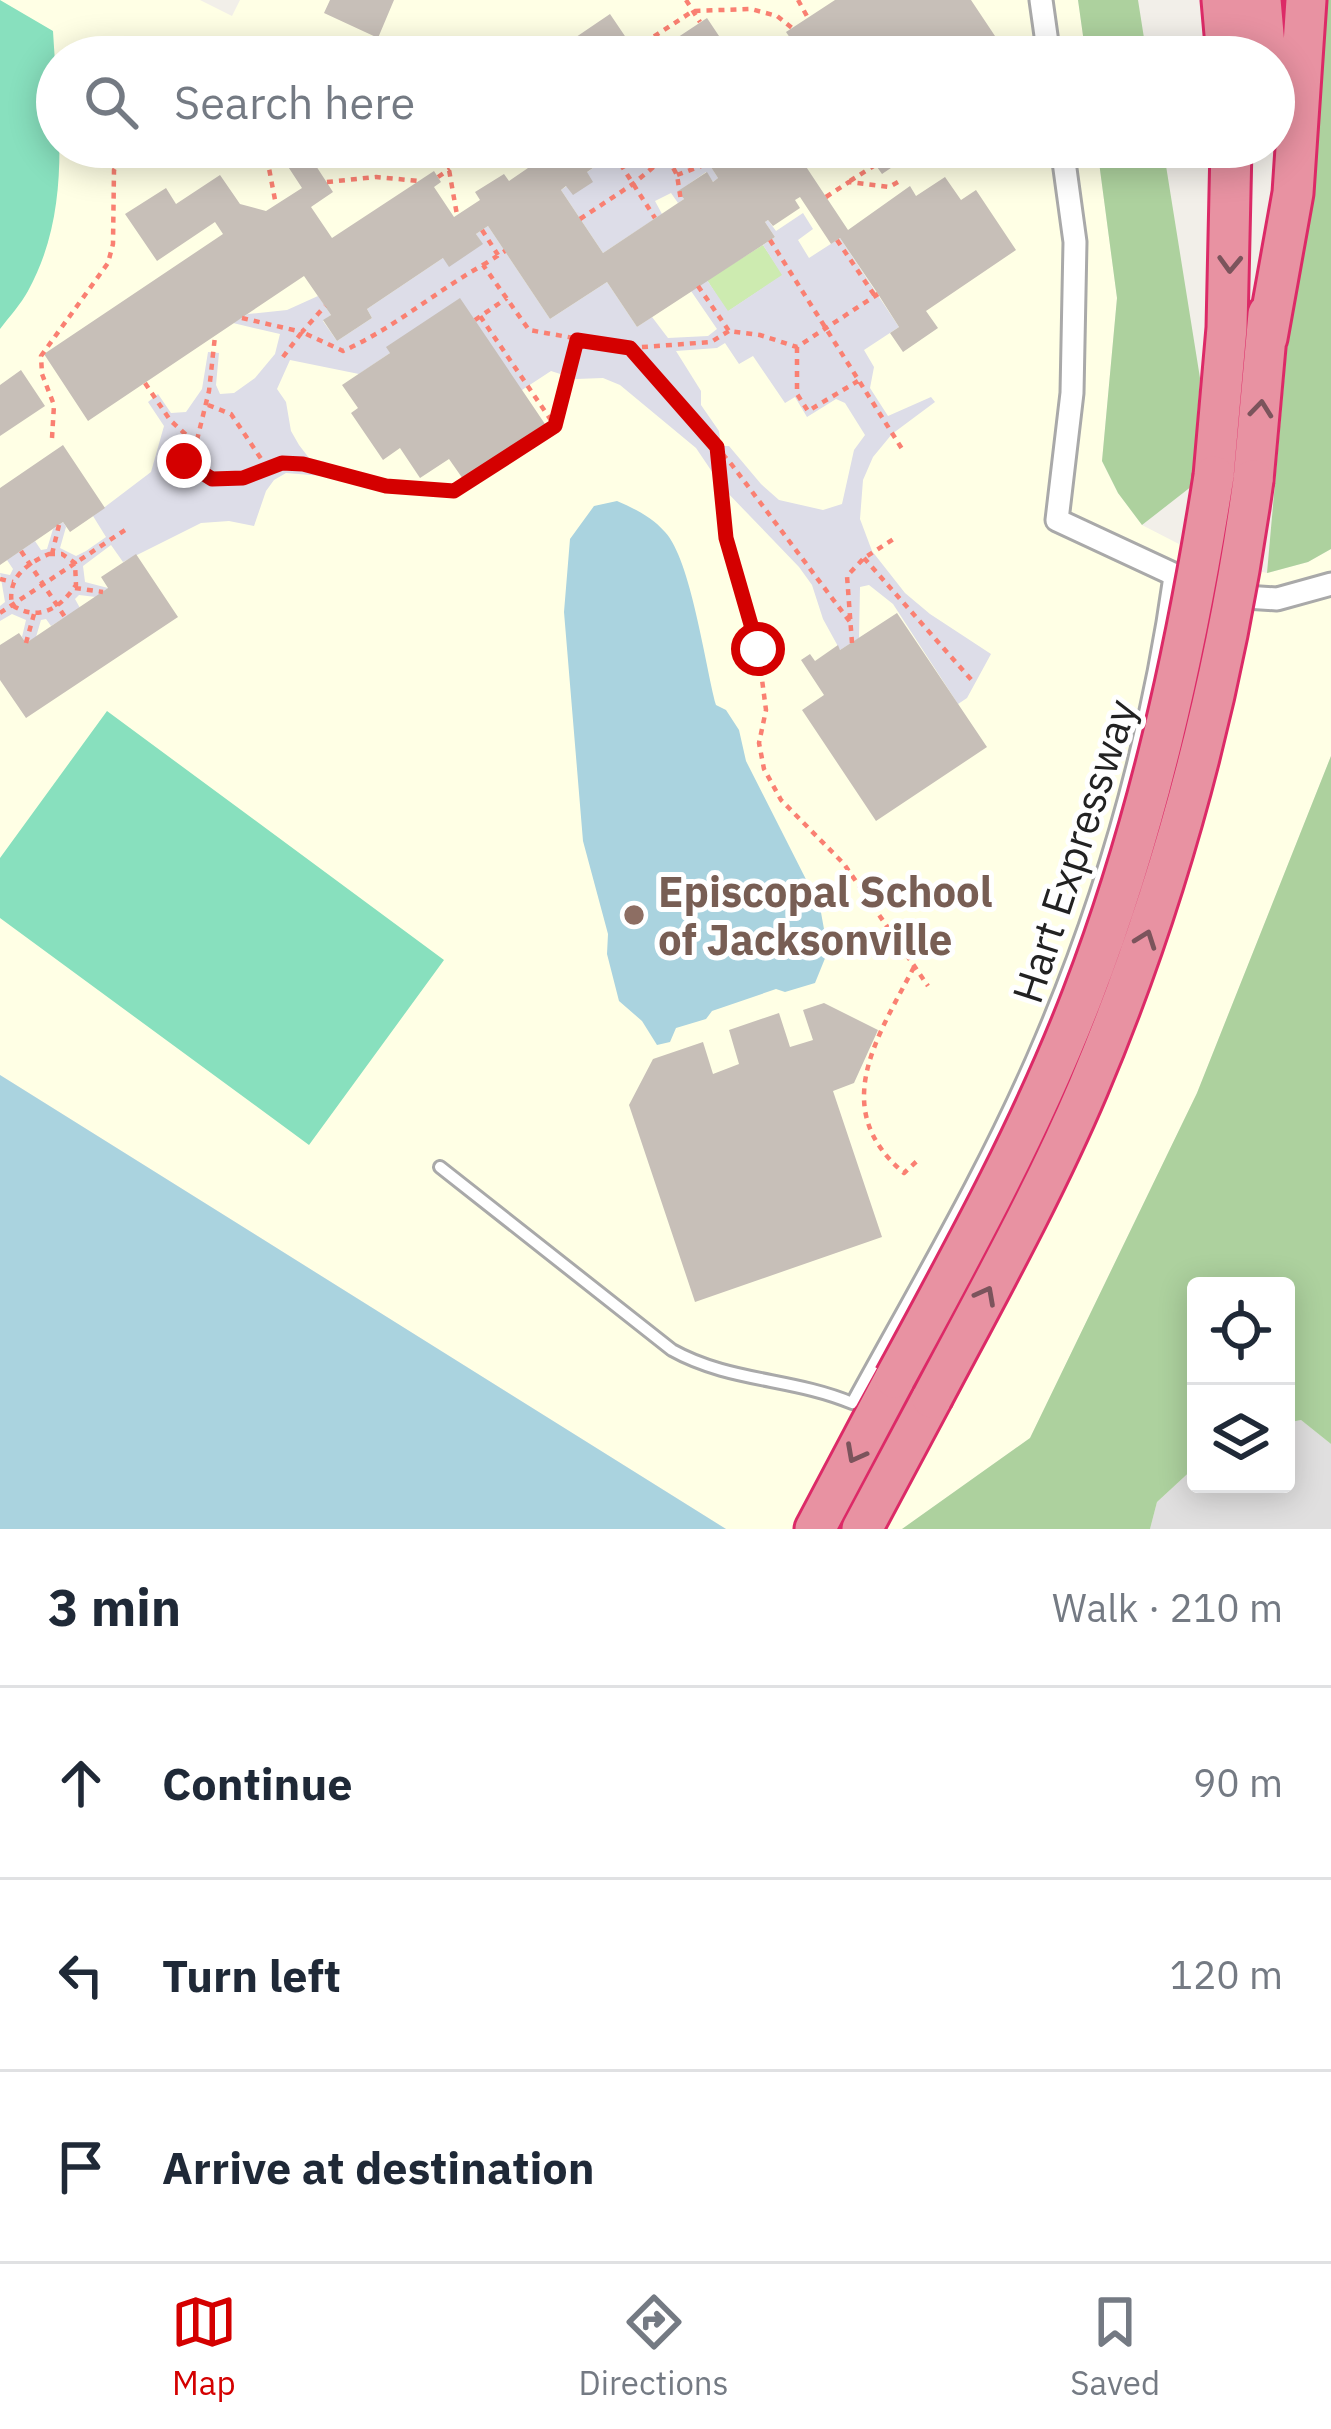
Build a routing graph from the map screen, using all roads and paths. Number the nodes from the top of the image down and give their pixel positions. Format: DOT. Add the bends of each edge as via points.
graph roads {
  1 [pos="686,0"];
  2 [pos="798,0"];
  3 [pos="1041,0"];
  4 [pos="1222,0"];
  5 [pos="1262,0"];
  6 [pos="1306,0"];
  7 [pos="693,11"];
  8 [pos="808,18"];
  9 [pos="700,22"];
  10 [pos="792,28"];
  11 [pos="656,36"];
  12 [pos="1046,36"];
  13 [pos="1225,36"];
  14 [pos="1265,36"];
  15 [pos="1295,163"];
  16 [pos="115,168"];
  17 [pos="269,168"];
  18 [pos="623,168"];
  19 [pos="652,168"];
  20 [pos="674,168"];
  21 [pos="697,168"];
  22 [pos="870,168"];
  23 [pos="1064,168"];
  24 [pos="1231,168"];
  25 [pos="1269,168"];
  26 [pos="1295,168"];
  27 [pos="450,169"];
  28 [pos="677,175"];
  29 [pos="438,177"];
  30 [pos="419,181"];
  31 [pos="327,182"];
  32 [pos="849,182"];
  33 [pos="898,182"];
  34 [pos="633,184"];
  35 [pos="826,197"];
  36 [pos="681,201"];
  37 [pos="276,205"];
  38 [pos="457,215"];
  39 [pos="655,218"];
  40 [pos="580,219"];
  41 [pos="482,230"];
  42 [pos="837,240"];
  43 [pos="770,241"];
  44 [pos="483,265"];
  45 [pos="698,286"];
  46 [pos="506,298"];
  47 [pos="325,306"];
  48 [pos="242,317"];
  49 [pos="825,330"];
  50 [pos="302,332"];
  51 [pos="729,332"];
  52 [pos="215,336"];
  53 [pos="1267,338"];
  54 [pos="577,340"];
  55 [pos="797,347"];
  56 [pos="630,348"];
  57 [pos="283,357"];
  58 [pos="858,381"];
  59 [pos="145,383"];
  60 [pos="206,404"];
  61 [pos="555,426"];
  62 [pos="52,438"];
  63 [pos="717,447"];
  64 [pos="904,452"];
  65 [pos="184,461"];
  66 [pos="268,469"];
  67 [pos="1234,478"];
  68 [pos="59,525"];
  69 [pos="128,528"];
  70 [pos="895,538"];
  71 [pos="21,551"];
  72 [pos="52,554"];
  73 [pos="864,558"];
  74 [pos="75,563"];
  75 [pos="29,564"];
  76 [pos="1170,573"];
  77 [pos="0,578"];
  78 [pos="13,581"];
  79 [pos="44,584"];
  80 [pos="1331,584"];
  81 [pos="75,588"];
  82 [pos="103,592"];
  83 [pos="12,605"];
  84 [pos="59,606"];
  85 [pos="0,613"];
  86 [pos="34,614"];
  87 [pos="65,617"];
  88 [pos="850,622"];
  89 [pos="26,643"];
  90 [pos="852,643"];
  91 [pos="975,684"];
  92 [pos="914,967"];
  93 [pos="928,986"];
  94 [pos="917,1160"];
  95 [pos="440,1166"];
  96 [pos="815,1529"];
  97 [pos="862,1529"];
  1 -- 7 [label="path"];
  2 -- 8 [label="path"];
  3 -- 12 [label="street"];
  4 -- 13 [label="highway"];
  5 -- 14 [label="highway"];
  6 -- 15 [label="highway"];
  7 -- 9 [label="path"];
  7 -- 10 [label="path" via="751,9"];
  7 -- 11 [label="path"];
  16 -- 62 [label="path" via="108,263 41,356 54,404"];
  17 -- 37 [label="path"];
  18 -- 34 [label="path"];
  19 -- 34 [label="path"];
  20 -- 28 [label="path"];
  21 -- 28 [label="path"];
  22 -- 32 [label="path"];
  23 -- 76 [label="street" via="1075,254 1072,393 1057,520"];
  24 -- 67 [label="highway, Hart Expressway, one-way"];
  25 -- 53 [label="highway, Hart Expressway"];
  26 -- 53 [label="highway"];
  27 -- 29 [label="path"];
  27 -- 38 [label="path"];
  28 -- 36 [label="path"];
  30 -- 31 [label="path"];
  32 -- 33 [label="path"];
  32 -- 35 [label="path"];
  34 -- 39 [label="path"];
  34 -- 40 [label="path"];
  41 -- 44 [label="path" via="501,253"];
  42 -- 49 [label="path" via="876,295"];
  43 -- 49 [label="path"];
  44 -- 46 [label="path"];
  44 -- 50 [label="path" via="343,351"];
  45 -- 51 [label="path"];
  46 -- 54 [label="path" via="529,330"];
  46 -- 61 [label="path" via="478,318"];
  47 -- 50 [label="path"];
  48 -- 50 [label="path"];
  49 -- 55 [label="path"];
  49 -- 58 [label="path"];
  50 -- 57 [label="path"];
  51 -- 55 [label="path"];
  51 -- 56 [label="path" via="711,342"];
  52 -- 60 [label="path"];
  67 -- 53 [label="highway, Hart Expressway, one-way"];
  54 -- 56 [label="path"];
  54 -- 61 [label="path"];
  55 -- 58 [label="path" via="797,394 808,411"];
  56 -- 63 [label="path"];
  58 -- 64 [label="path"];
  59 -- 60 [label="path" via="196,444"];
  60 -- 66 [label="path" via="231,414"];
  61 -- 66 [label="path" via="454,491 282,463"];
  63 -- 88 [label="path"];
  63 -- 92 [label="path" via="726,538 758,649 764,769 781,800 844,863"];
  65 -- 66 [label="path" via="212,479"];
  67 -- 96 [label="highway, Hart Expressway, one-way, bridge" via="1146,809 1082,997 998,1187"];
  97 -- 67 [label="highway, Hart Expressway, one-way, bridge" via="1046,1180 1125,996 1198,772 1232,617"];
  68 -- 72 [label="path"];
  69 -- 74 [label="path"];
  70 -- 73 [label="path"];
  71 -- 75 [label="path"];
  72 -- 74 [label="path"];
  72 -- 75 [label="path"];
  73 -- 88 [label="path" via="847,577"];
  73 -- 91 [label="path"];
  74 -- 79 [label="path"];
  74 -- 81 [label="path"];
  75 -- 78 [label="path"];
  75 -- 79 [label="path"];
  76 -- 80 [label="street" via="1217,595 1277,599"];
  76 -- 95 [label="lane" via="1135,753 1042,1038 852,1403 813,1387 698,1365"];
  77 -- 78 [label="path"];
  78 -- 83 [label="path"];
  79 -- 83 [label="path"];
  79 -- 84 [label="path"];
  81 -- 82 [label="path"];
  81 -- 84 [label="path"];
  83 -- 85 [label="path"];
  83 -- 86 [label="path"];
  84 -- 86 [label="path"];
  84 -- 87 [label="path"];
  86 -- 89 [label="path"];
  88 -- 90 [label="path"];
  92 -- 93 [label="path"];
  92 -- 94 [label="path" via="862,1081 861,1105 885,1157 904,1173"];
}
